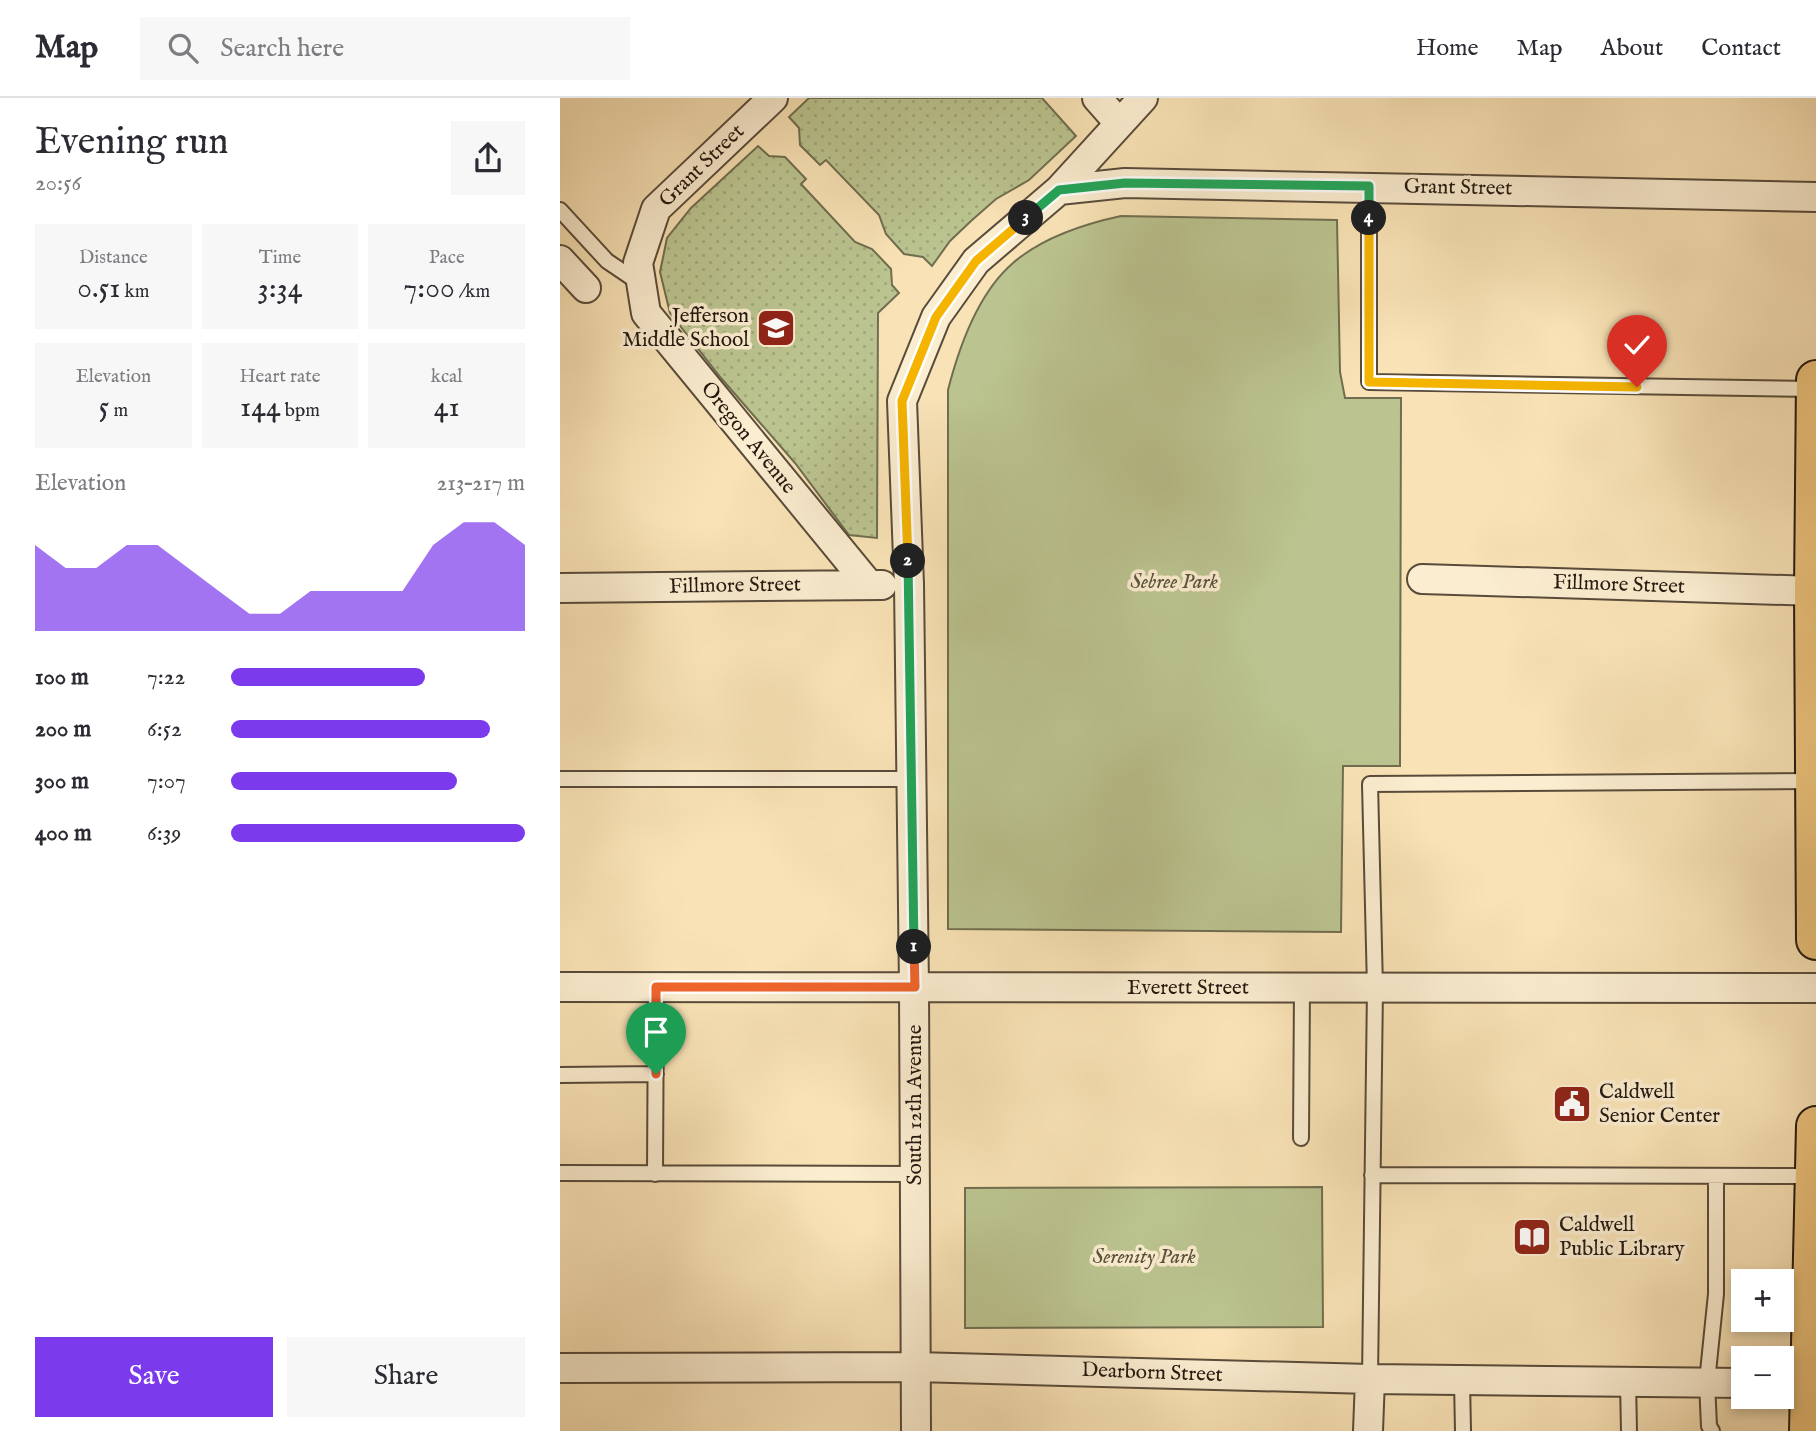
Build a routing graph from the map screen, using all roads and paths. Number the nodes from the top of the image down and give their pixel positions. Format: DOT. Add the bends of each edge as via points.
graph roads {
  1 [pos="773,98"];
  2 [pos="1097,98"];
  3 [pos="1143,98"];
  4 [pos="1119,124"];
  5 [pos="1369,186"];
  6 [pos="1059,190"];
  7 [pos="1816,197"];
  8 [pos="560,210"];
  9 [pos="560,260"];
  10 [pos="641,284"];
  11 [pos="586,288"];
  12 [pos="1816,380"];
  13 [pos="1816,389"];
  14 [pos="1422,579"];
  15 [pos="909,584"];
  16 [pos="869,585"];
  17 [pos="560,588"];
  18 [pos="1815,591"];
  19 [pos="560,779"];
  20 [pos="912,779"];
  21 [pos="1815,781"];
  22 [pos="1816,940"];
  23 [pos="560,986"];
  24 [pos="656,987"];
  25 [pos="915,987"];
  26 [pos="1302,988"];
  27 [pos="1375,988"];
  28 [pos="1816,988"];
  29 [pos="560,1074"];
  30 [pos="656,1074"];
  31 [pos="1816,1126"];
  32 [pos="1301,1138"];
  33 [pos="560,1173"];
  34 [pos="655,1174"];
  35 [pos="915,1174"];
  36 [pos="1373,1175"];
  37 [pos="1716,1176"];
  38 [pos="1815,1185"];
  39 [pos="916,1367"];
  40 [pos="560,1368"];
  41 [pos="1370,1379"];
  42 [pos="1462,1381"];
  43 [pos="1628,1382"];
  44 [pos="1707,1382"];
  45 [pos="1731,1383"];
  46 [pos="1802,1383"];
  47 [pos="916,1431"];
  48 [pos="1368,1431"];
  49 [pos="1463,1431"];
  50 [pos="1629,1431"];
  51 [pos="1712,1431"];
  52 [pos="1809,1431"];
  1 -- 10 [label="street, Grant Street" via="656,209 638,263"];
  2 -- 4 [label="street"];
  3 -- 4 [label="street"];
  4 -- 6 [label="street"];
  5 -- 6 [label="street, Grant Street" via="1125,183"];
  5 -- 7 [label="street, Grant Street"];
  5 -- 13 [label="lane" via="1369,382"];
  6 -- 15 [label="street, South 12th Avenue" via="976,261 936,317 902,401"];
  8 -- 10 [label="lane" via="607,261"];
  9 -- 11 [label="street"];
  10 -- 16 [label="street, Oregon Avenue" via="646,313"];
  12 -- 13 [label="main road"];
  13 -- 18 [label="main road"];
  14 -- 18 [label="street, Fillmore Street"];
  15 -- 16 [label="street, Fillmore Street"];
  15 -- 20 [label="street, South 12th Avenue"];
  16 -- 17 [label="street, Fillmore Street"];
  18 -- 21 [label="main road"];
  19 -- 20 [label="lane"];
  20 -- 25 [label="street, South 12th Avenue"];
  21 -- 22 [label="main road"];
  21 -- 27 [label="lane" via="1370,784"];
  23 -- 24 [label="street, Everett Street"];
  24 -- 25 [label="street, Everett Street"];
  24 -- 30 [label="lane"];
  25 -- 26 [label="street, Everett Street"];
  25 -- 35 [label="street, South 12th Avenue"];
  26 -- 27 [label="street, Everett Street"];
  26 -- 32 [label="lane"];
  27 -- 28 [label="street, Everett Street"];
  27 -- 36 [label="lane"];
  29 -- 30 [label="lane"];
  30 -- 34 [label="lane"];
  31 -- 38 [label="main road"];
  33 -- 34 [label="lane"];
  34 -- 35 [label="lane"];
  35 -- 39 [label="street, South 12th Avenue"];
  36 -- 37 [label="lane"];
  36 -- 41 [label="lane"];
  37 -- 38 [label="lane"];
  37 -- 44 [label="lane" via="1716,1294"];
  38 -- 46 [label="main road"];
  39 -- 40 [label="street, Dearborn Street"];
  39 -- 41 [label="street, Dearborn Street"];
  39 -- 47 [label="street, South 12th Avenue"];
  41 -- 42 [label="street, Dearborn Street"];
  41 -- 48 [label="street"];
  42 -- 43 [label="street, Dearborn Street"];
  42 -- 49 [label="lane"];
  43 -- 44 [label="street, Dearborn Street"];
  43 -- 50 [label="lane"];
  44 -- 45 [label="street, Dearborn Street"];
  44 -- 51 [label="lane"];
  46 -- 52 [label="main road"];
}
